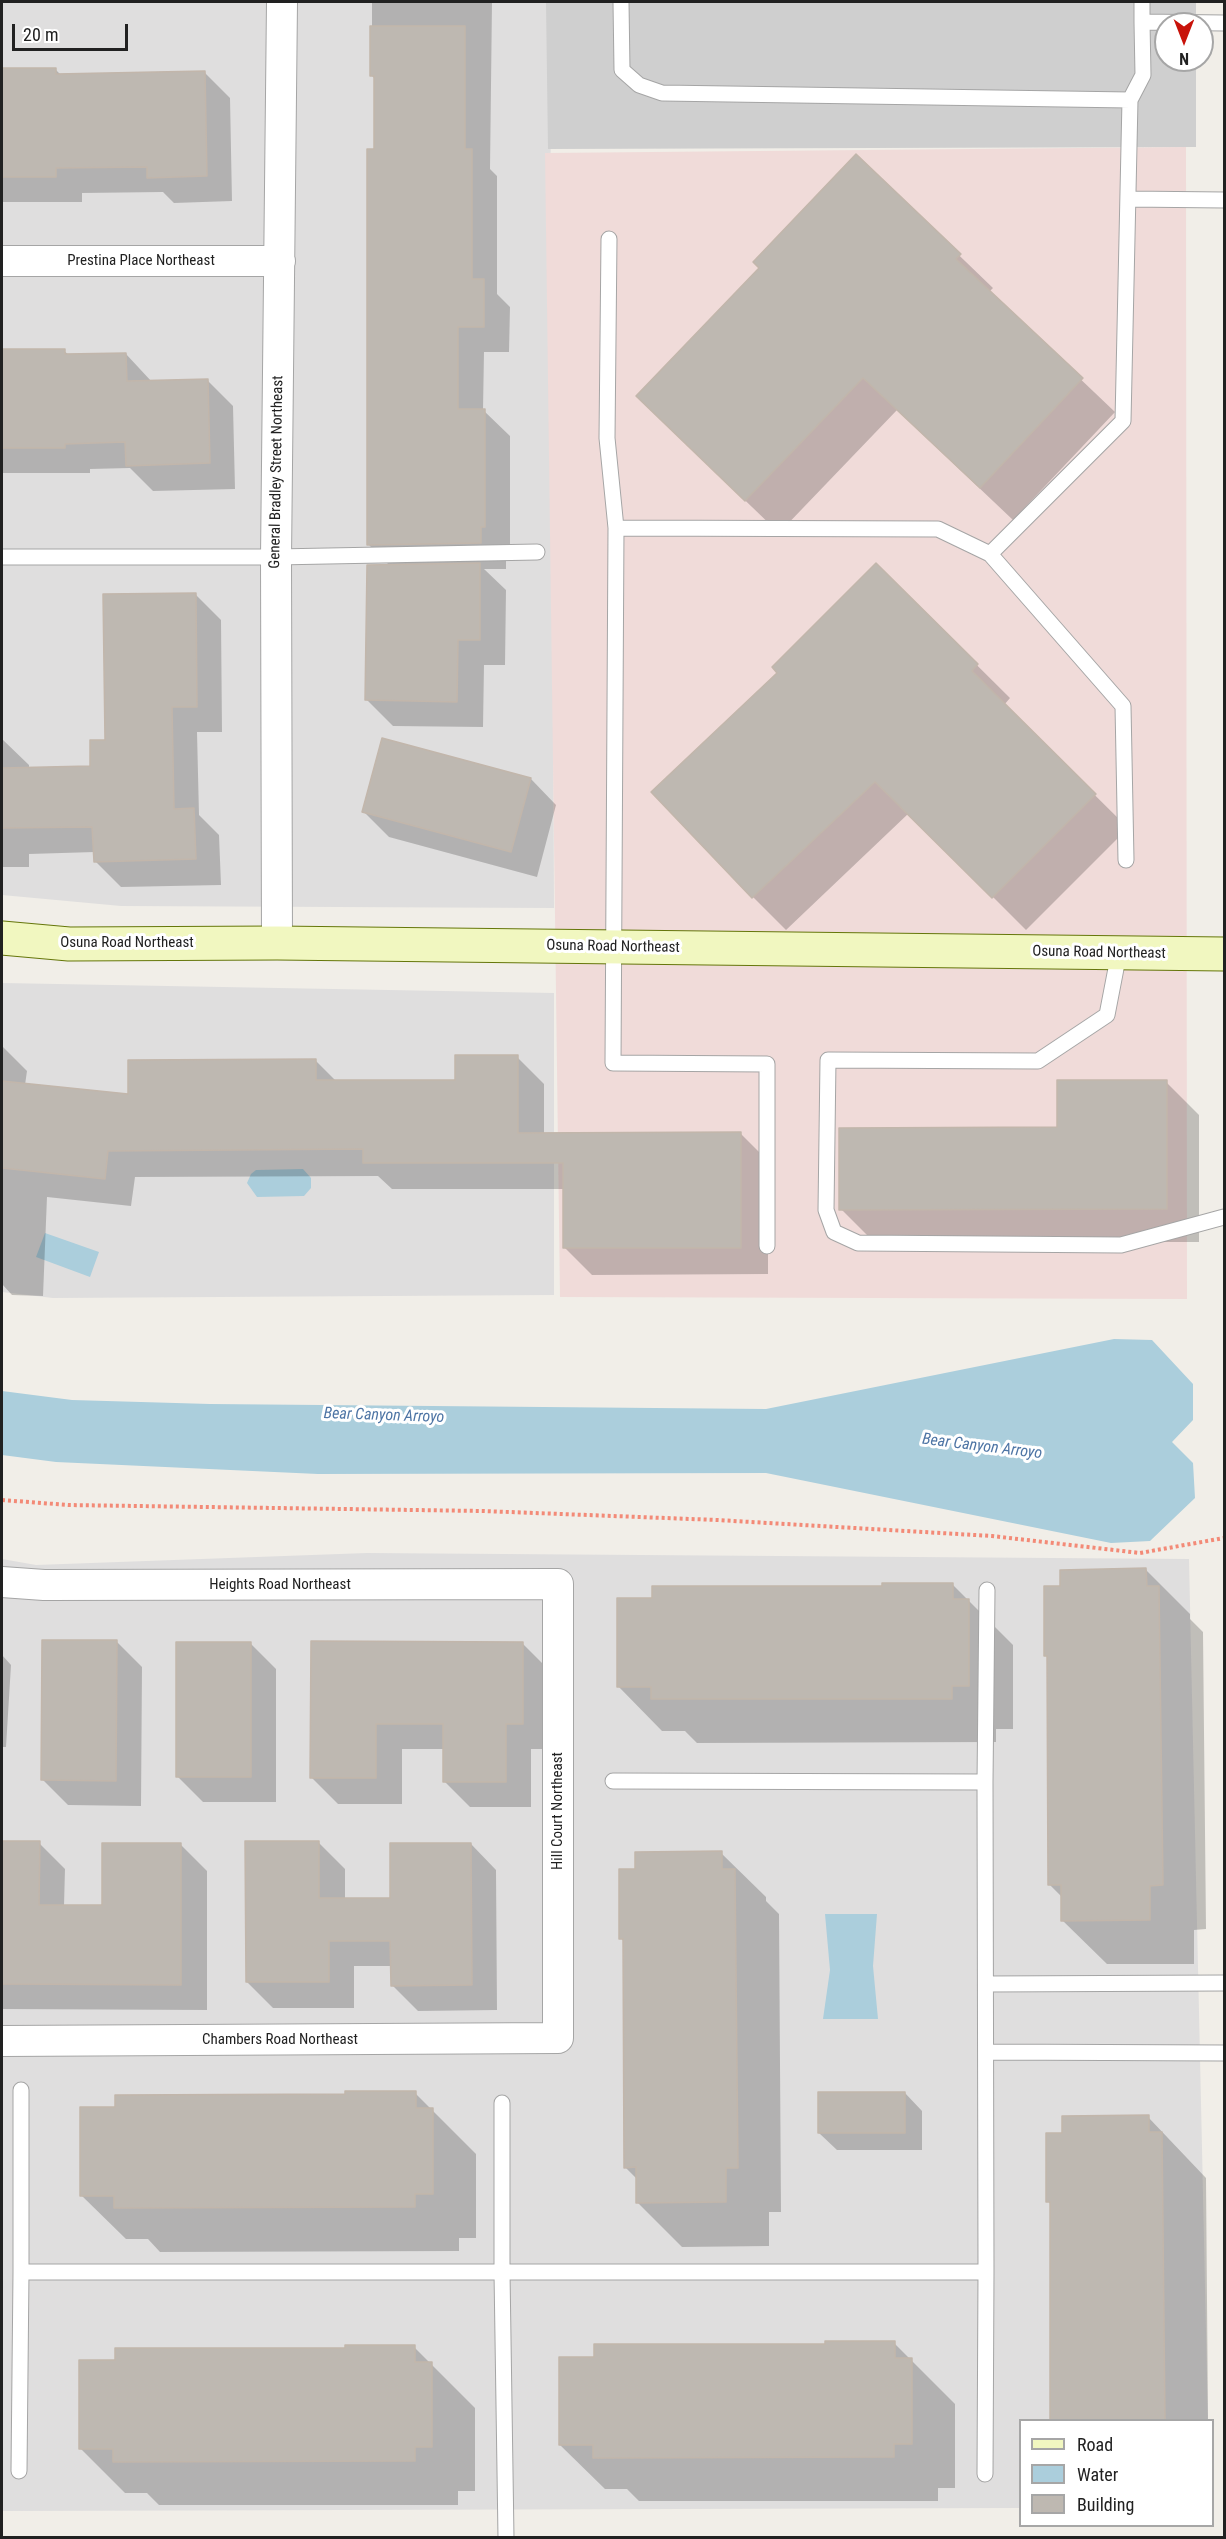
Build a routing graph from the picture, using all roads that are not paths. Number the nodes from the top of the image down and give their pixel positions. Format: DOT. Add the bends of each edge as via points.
graph roads {
  1 [pos="282,2"];
  2 [pos="621,2"];
  3 [pos="1142,2"];
  4 [pos="1142,22"];
  5 [pos="1224,23"];
  6 [pos="1130,100"];
  7 [pos="1128,200"];
  8 [pos="1224,201"];
  9 [pos="609,239"];
  10 [pos="2,261"];
  11 [pos="280,261"];
  12 [pos="616,528"];
  13 [pos="537,552"];
  14 [pos="990,554"];
  15 [pos="2,557"];
  16 [pos="276,557"];
  17 [pos="1126,860"];
  18 [pos="2,938"];
  19 [pos="277,943"];
  20 [pos="613,947"];
  21 [pos="1119,953"];
  22 [pos="1224,954"];
  23 [pos="1224,1217"];
  24 [pos="767,1246"];
  25 [pos="2,1582"];
  26 [pos="558,1584"];
  27 [pos="987,1590"];
  28 [pos="613,1781"];
  29 [pos="985,1782"];
  30 [pos="1224,1983"];
  31 [pos="986,1984"];
  32 [pos="558,2038"];
  33 [pos="2,2041"];
  34 [pos="986,2052"];
  35 [pos="1224,2053"];
  36 [pos="21,2090"];
  37 [pos="502,2103"];
  38 [pos="21,2272"];
  39 [pos="502,2272"];
  40 [pos="986,2272"];
  41 [pos="20,2471"];
  42 [pos="985,2474"];
  43 [pos="506,2538"];
  1 -- 11 [label="street, General Bradley Street Northeast"];
  2 -- 6 [label="lane" via="622,70 639,86 662,93"];
  3 -- 4 [label="lane"];
  4 -- 5 [label="lane"];
  4 -- 6 [label="lane" via="1143,75"];
  6 -- 7 [label="lane"];
  7 -- 8 [label="lane"];
  7 -- 14 [label="lane" via="1123,421"];
  9 -- 12 [label="lane" via="607,438"];
  10 -- 11 [label="street, Prestina Place Northeast"];
  11 -- 16 [label="street, General Bradley Street Northeast"];
  12 -- 14 [label="lane" via="938,529"];
  12 -- 20 [label="lane"];
  13 -- 16 [label="lane"];
  14 -- 17 [label="lane" via="1123,706"];
  15 -- 16 [label="lane"];
  16 -- 19 [label="street, General Bradley Street Northeast"];
  18 -- 19 [label="street, Osuna Road Northeast" via="69,944"];
  19 -- 20 [label="street, Osuna Road Northeast"];
  20 -- 21 [label="street, Osuna Road Northeast"];
  20 -- 24 [label="lane" via="614,1063 767,1064"];
  21 -- 22 [label="street, Osuna Road Northeast"];
  21 -- 23 [label="lane" via="1107,1015 1038,1061 828,1060 826,1210 834,1232 858,1243 1121,1245"];
  25 -- 26 [label="street, Heights Road Northeast"];
  26 -- 32 [label="street, Hill Court Northeast"];
  27 -- 29 [label="lane"];
  28 -- 29 [label="lane"];
  29 -- 31 [label="lane"];
  30 -- 31 [label="lane"];
  31 -- 34 [label="lane"];
  32 -- 33 [label="street, Chambers Road Northeast"];
  34 -- 35 [label="lane"];
  34 -- 40 [label="lane"];
  36 -- 38 [label="lane"];
  37 -- 39 [label="lane"];
  38 -- 39 [label="lane"];
  38 -- 41 [label="lane"];
  39 -- 40 [label="lane"];
  39 -- 43 [label="lane"];
  40 -- 42 [label="lane"];
}
